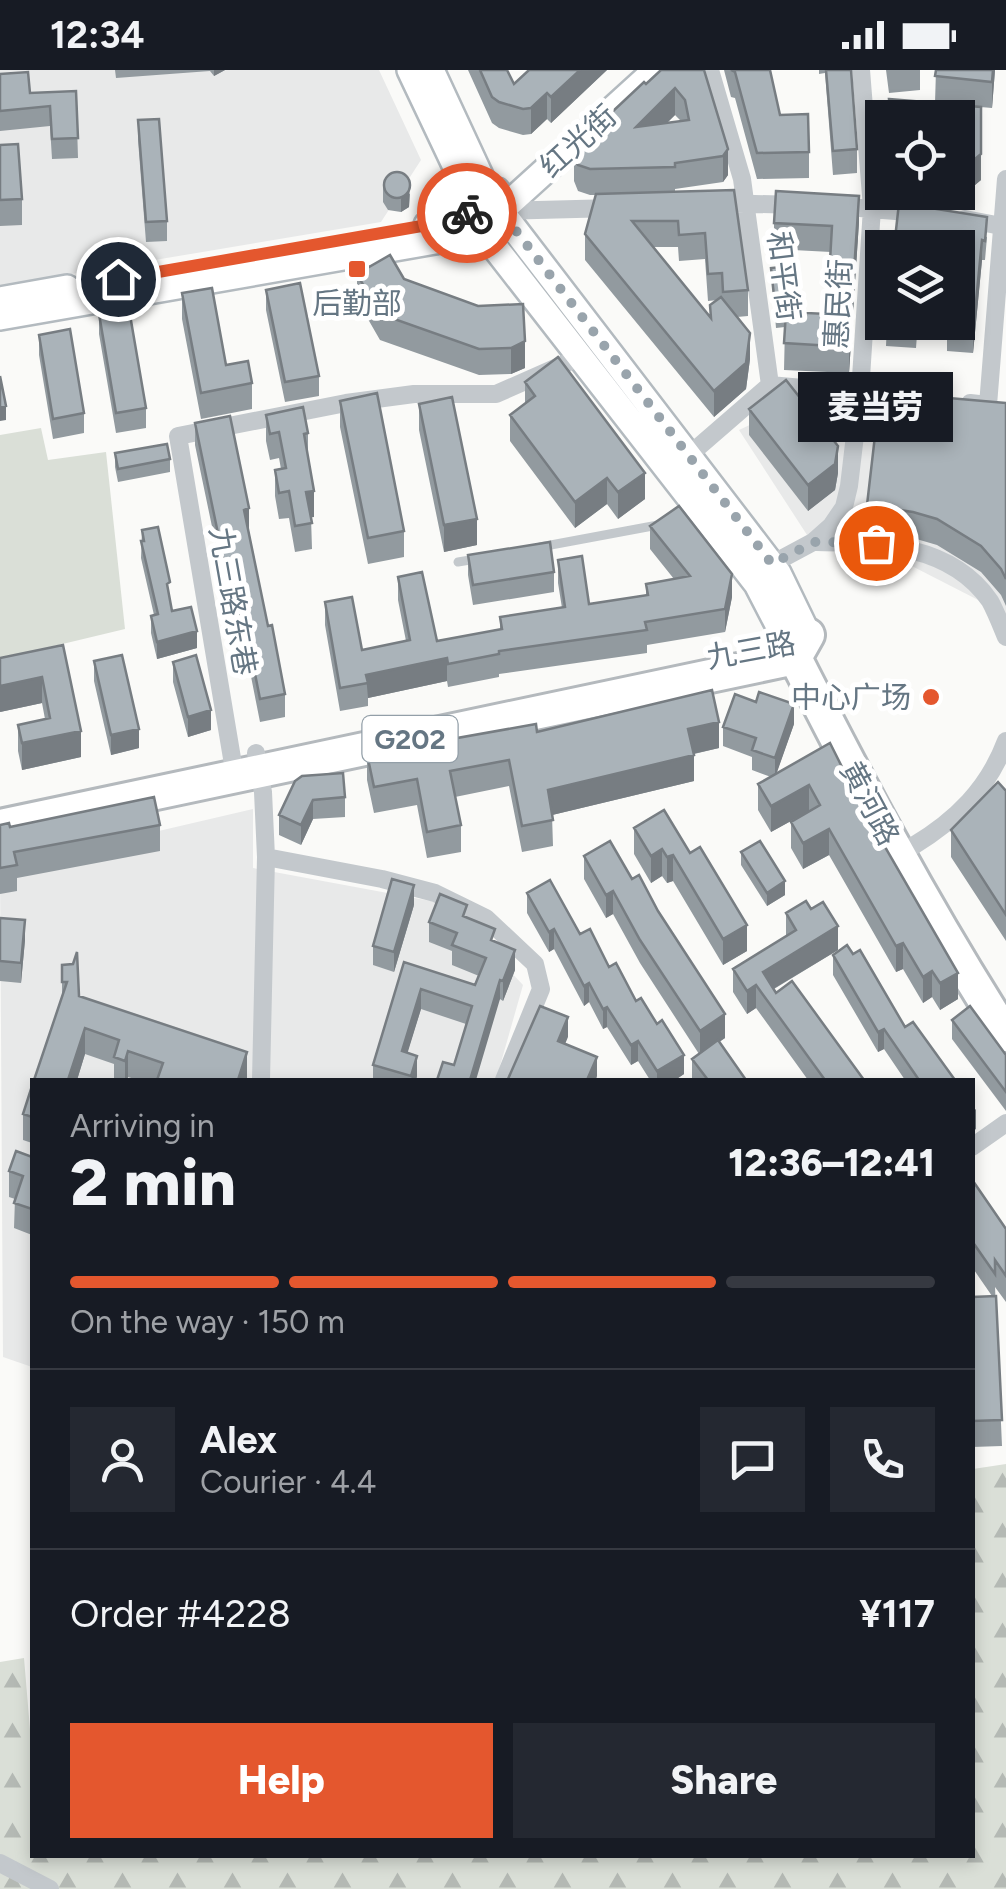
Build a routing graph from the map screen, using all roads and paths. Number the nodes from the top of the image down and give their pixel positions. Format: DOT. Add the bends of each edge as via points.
graph roads {
  1 [pos="410,70"];
  2 [pos="431,70"];
  3 [pos="631,70"];
  4 [pos="656,70"];
  5 [pos="710,70"];
  6 [pos="861,70"];
  7 [pos="865,120"];
  8 [pos="1006,179"];
  9 [pos="746,203"];
  10 [pos="699,204"];
  11 [pos="626,208"];
  12 [pos="865,208"];
  13 [pos="872,210"];
  14 [pos="890,210"];
  15 [pos="487,212"];
  16 [pos="1004,227"];
  17 [pos="0,300"];
  18 [pos="0,317"];
  19 [pos="580,358"];
  20 [pos="770,385"];
  21 [pos="860,393"];
  22 [pos="915,398"];
  23 [pos="952,401"];
  24 [pos="688,456"];
  25 [pos="666,524"];
  26 [pos="814,542"];
  27 [pos="534,548"];
  28 [pos="496,555"];
  29 [pos="458,562"];
  30 [pos="772,564"];
  31 [pos="1006,636"];
  32 [pos="796,644"];
  33 [pos="1005,750"];
  34 [pos="245,765"];
  35 [pos="0,808"];
  36 [pos="0,826"];
  37 [pos="913,846"];
  38 [pos="266,858"];
  39 [pos="1006,999"];
  40 [pos="1006,1034"];
  41 [pos="263,1078"];
  42 [pos="505,1078"];
  43 [pos="1006,1123"];
  44 [pos="975,1145"];
  45 [pos="0,1863"];
  46 [pos="50,1889"];
  1 -- 15 [label="main road, 黄河路"];
  2 -- 15 [label="main road, 黄河路"];
  3 -- 15 [label="main road, 红光街"];
  4 -- 15 [label="main road, 红光街"];
  5 -- 9 [label="street, 和平街"];
  6 -- 7 [label="street, 惠民街"];
  8 -- 16 [label="street"];
  9 -- 10 [label="street"];
  9 -- 12 [label="street"];
  9 -- 20 [label="street, 和平街"];
  11 -- 15 [label="street"];
  13 -- 21 [label="street, 惠民街"];
  14 -- 16 [label="street"];
  15 -- 17 [label="main road"];
  15 -- 18 [label="main road" via="436,240"];
  15 -- 19 [label="main road, 黄河路" via="493,245"];
  15 -- 24 [label="main road, 黄河路"];
  16 -- 23 [label="street" via="988,404"];
  19 -- 32 [label="main road, 黄河路" via="695,519 758,584"];
  19 -- 34 [label="street, 九三路东巷" via="496,394 346,402 178,436"];
  20 -- 21 [label="street"];
  20 -- 24 [label="street"];
  21 -- 22 [label="street"];
  21 -- 26 [label="street, 惠民街" via="844,507"];
  24 -- 30 [label="main road, 黄河路"];
  25 -- 27 [label="lane"];
  26 -- 30 [label="street, 惠民街"];
  26 -- 31 [label="street" via="876,543 922,552 960,570 990,601"];
  28 -- 29 [label="lane"];
  30 -- 32 [label="main road, 黄河路"];
  32 -- 34 [label="highway, 九三路 / G202"];
  32 -- 37 [label="highway, 黄河路"];
  32 -- 40 [label="highway, 黄河路" via="887,837"];
  33 -- 37 [label="street" via="972,801"];
  34 -- 35 [label="highway, 九三路 / G202"];
  34 -- 36 [label="highway, 九三路 / G202"];
  34 -- 38 [label="street, 九三路东巷"];
  37 -- 39 [label="highway, 黄河路"];
  38 -- 41 [label="street, 九三路东巷"];
  38 -- 42 [label="street" via="435,893 486,918 535,964 541,988"];
  43 -- 44 [label="street"];
  45 -- 46 [label="street"];
}
